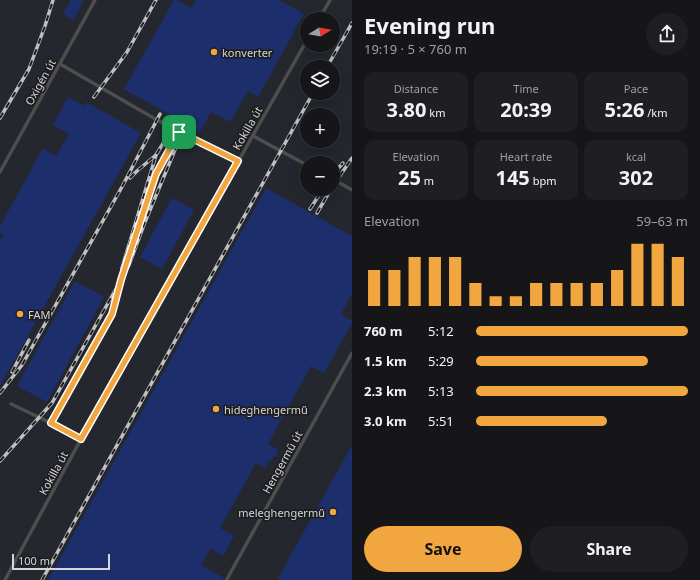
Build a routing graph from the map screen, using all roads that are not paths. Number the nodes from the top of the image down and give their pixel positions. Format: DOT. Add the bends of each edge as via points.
graph roads {
  1 [pos="95,0"];
  2 [pos="330,0"];
  3 [pos="323,12"];
  4 [pos="300,52"];
  5 [pos="60,64"];
  6 [pos="179,132"];
  7 [pos="253,136"];
  8 [pos="238,161"];
  9 [pos="300,161"];
  10 [pos="0,172"];
  11 [pos="340,184"];
  12 [pos="352,190"];
  13 [pos="352,353"];
  14 [pos="11,404"];
  15 [pos="51,423"];
  16 [pos="81,439"];
  17 [pos="227,579"];
  18 [pos="5,580"];
  1 -- 5 [label="lane, Oxigén út"];
  2 -- 3 [label="lane"];
  4 -- 7 [label="lane, Kokilla út"];
  5 -- 6 [label="lane"];
  5 -- 10 [label="lane, Oxigén út"];
  6 -- 8 [label="lane"];
  6 -- 15 [label="lane" via="156,174 112,314"];
  7 -- 8 [label="lane, Kokilla út"];
  7 -- 9 [label="lane"];
  8 -- 16 [label="lane, Kokilla út"];
  11 -- 12 [label="lane"];
  13 -- 17 [label="lane, Hengermű út"];
  14 -- 15 [label="lane"];
  15 -- 16 [label="lane"];
  16 -- 18 [label="lane, Kokilla út"];
}
